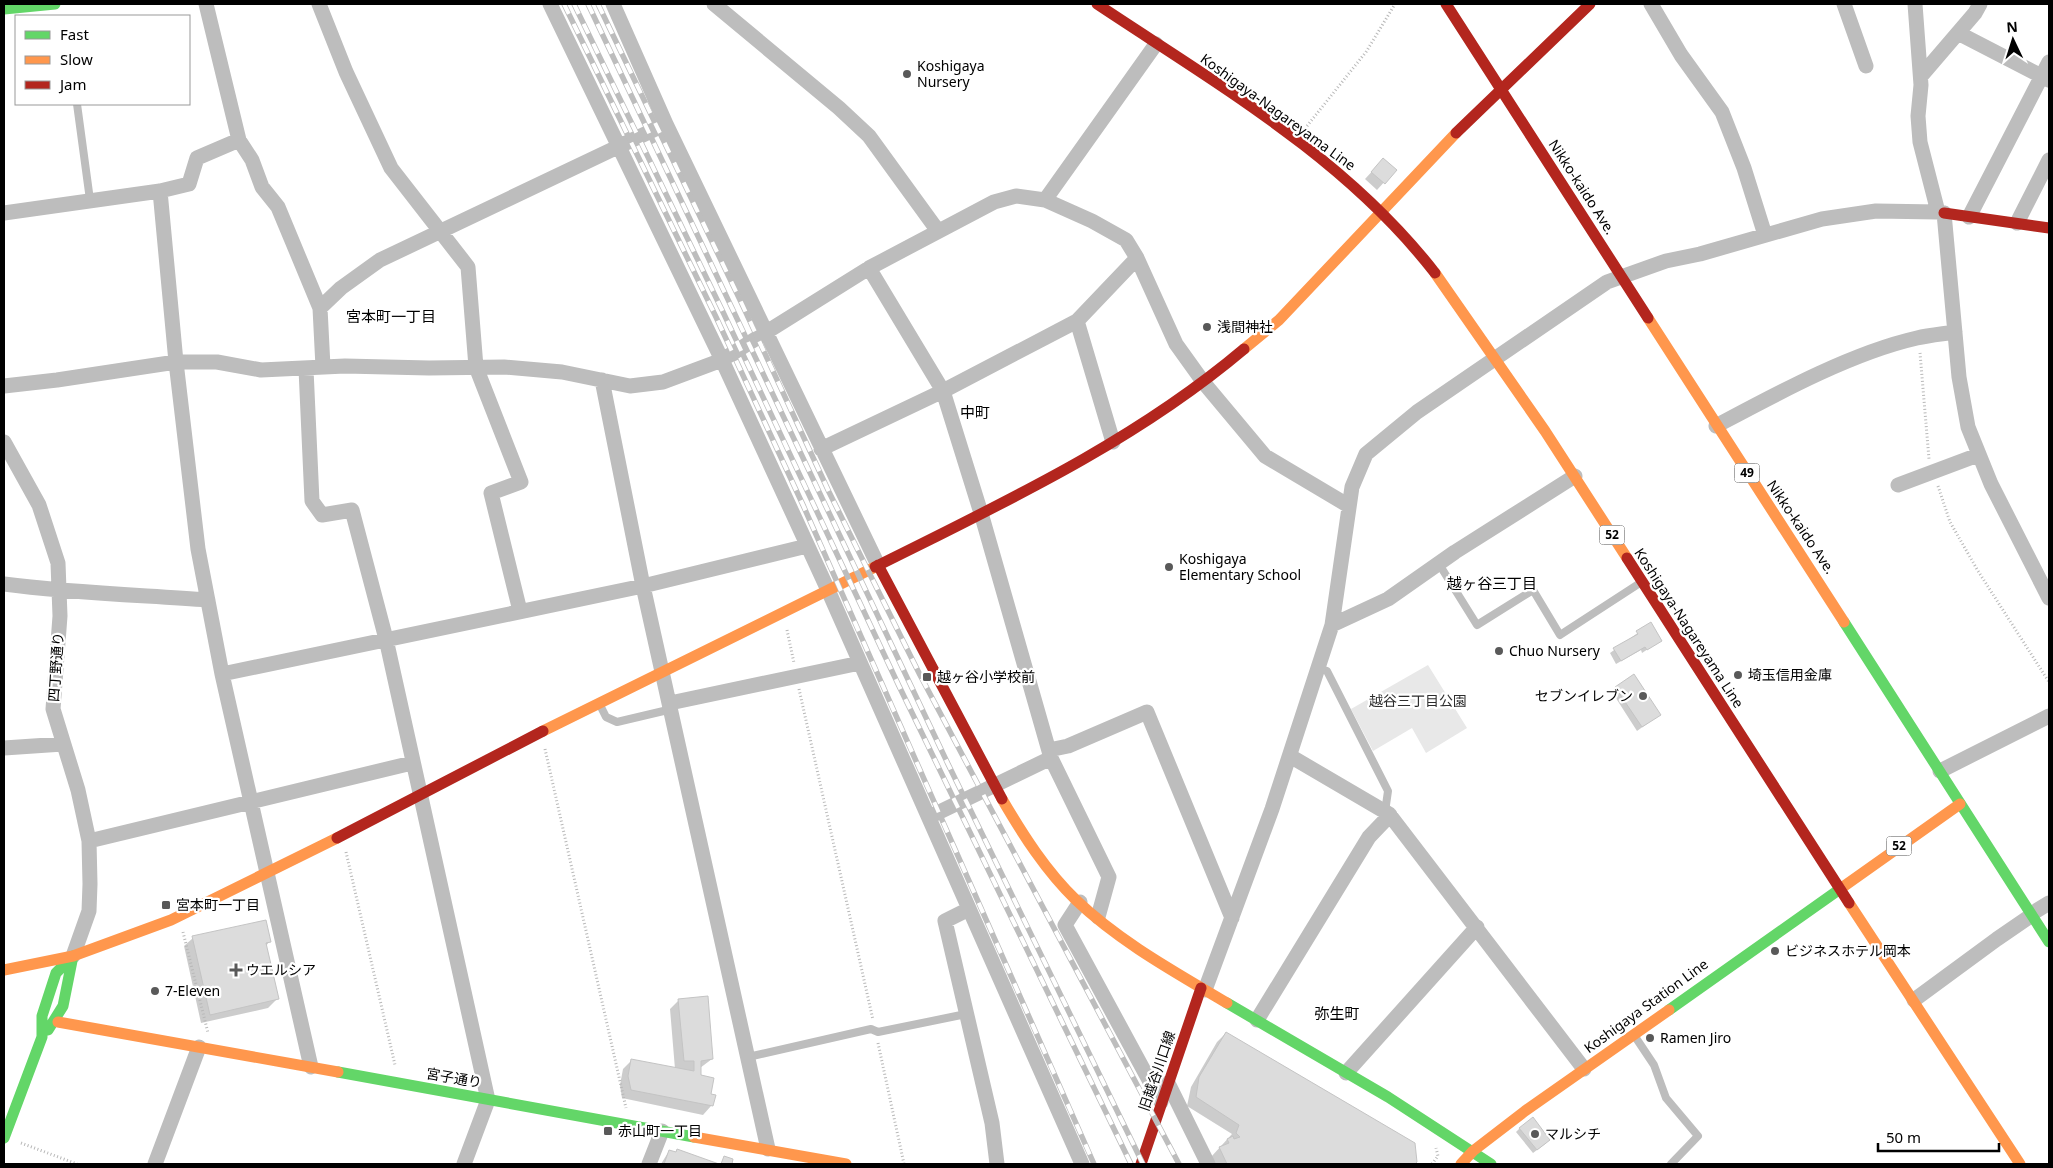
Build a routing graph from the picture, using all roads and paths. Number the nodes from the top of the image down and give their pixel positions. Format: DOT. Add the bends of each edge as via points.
graph roads {
  1 [pos="55,4"];
  2 [pos="206,4"];
  3 [pos="319,4"];
  4 [pos="550,4"];
  5 [pos="613,4"];
  6 [pos="714,4"];
  7 [pos="1097,4"];
  8 [pos="1394,4"];
  9 [pos="1446,4"];
  10 [pos="1590,4"];
  11 [pos="1651,4"];
  12 [pos="1844,4"];
  13 [pos="1915,4"];
  14 [pos="1980,4"];
  15 [pos="4,9"];
  16 [pos="1958,33"];
  17 [pos="1156,44"];
  18 [pos="2049,62"];
  19 [pos="1866,66"];
  20 [pos="1921,76"];
  21 [pos="2046,78"];
  22 [pos="1502,90"];
  23 [pos="77,105"];
  24 [pos="666,124"];
  25 [pos="239,140"];
  26 [pos="1296,140"];
  27 [pos="618,149"];
  28 [pos="2049,160"];
  29 [pos="160,191"];
  30 [pos="90,200"];
  31 [pos="1045,200"];
  32 [pos="1383,212"];
  33 [pos="1941,212"];
  34 [pos="4,213"];
  35 [pos="1969,217"];
  36 [pos="2017,223"];
  37 [pos="2049,228"];
  38 [pos="938,230"];
  39 [pos="441,231"];
  40 [pos="1765,235"];
  41 [pos="1137,258"];
  42 [pos="869,268"];
  43 [pos="1622,277"];
  44 [pos="320,308"];
  45 [pos="1077,321"];
  46 [pos="765,331"];
  47 [pos="1955,332"];
  48 [pos="1918,337"];
  49 [pos="1495,357"];
  50 [pos="722,360"];
  51 [pos="176,362"];
  52 [pos="323,367"];
  53 [pos="476,367"];
  54 [pos="306,369"];
  55 [pos="602,380"];
  56 [pos="1204,383"];
  57 [pos="4,386"];
  58 [pos="943,391"];
  59 [pos="1716,426"];
  60 [pos="4,442"];
  61 [pos="1113,442"];
  62 [pos="821,449"];
  63 [pos="1978,455"];
  64 [pos="1931,472"];
  65 [pos="1575,476"];
  66 [pos="1898,485"];
  67 [pos="1349,506"];
  68 [pos="981,512"];
  69 [pos="807,546"];
  70 [pos="1439,564"];
  71 [pos="878,565"];
  72 [pos="1641,582"];
  73 [pos="4,584"];
  74 [pos="643,586"];
  75 [pos="828,590"];
  76 [pos="60,591"];
  77 [pos="2049,598"];
  78 [pos="208,600"];
  79 [pos="520,611"];
  80 [pos="1332,624"];
  81 [pos="786,629"];
  82 [pos="386,639"];
  83 [pos="860,663"];
  84 [pos="1318,668"];
  85 [pos="664,673"];
  86 [pos="222,674"];
  87 [pos="796,676"];
  88 [pos="2049,682"];
  89 [pos="600,705"];
  90 [pos="671,706"];
  91 [pos="2049,716"];
  92 [pos="63,744"];
  93 [pos="4,748"];
  94 [pos="545,749"];
  95 [pos="1050,754"];
  96 [pos="1290,756"];
  97 [pos="412,763"];
  98 [pos="1940,771"];
  99 [pos="996,787"];
  100 [pos="421,795"];
  101 [pos="253,802"];
  102 [pos="1960,804"];
  103 [pos="1388,813"];
  104 [pos="929,817"];
  105 [pos="89,841"];
  106 [pos="345,849"];
  107 [pos="267,874"];
  108 [pos="1840,889"];
  109 [pos="1080,902"];
  110 [pos="2049,903"];
  111 [pos="969,909"];
  112 [pos="2031,915"];
  113 [pos="1098,917"];
  114 [pos="1232,918"];
  115 [pos="1477,927"];
  116 [pos="182,929"];
  117 [pos="2049,942"];
  118 [pos="73,956"];
  119 [pos="4,970"];
  120 [pos="1203,989"];
  121 [pos="1914,1000"];
  122 [pos="966,1014"];
  123 [pos="1257,1020"];
  124 [pos="58,1022"];
  125 [pos="875,1031"];
  126 [pos="1633,1034"];
  127 [pos="42,1037"];
  128 [pos="205,1049"];
  129 [pos="748,1057"];
  130 [pos="311,1067"];
  131 [pos="1584,1069"];
  132 [pos="1346,1073"];
  133 [pos="397,1074"];
  134 [pos="1168,1083"];
  135 [pos="488,1100"];
  136 [pos="1162,1102"];
  137 [pos="628,1116"];
  138 [pos="662,1131"];
  139 [pos="4,1137"];
  140 [pos="768,1149"];
  141 [pos="1473,1151"];
  142 [pos="829,1163"];
  143 [pos="77,1164"];
  144 [pos="155,1164"];
  145 [pos="464,1164"];
  146 [pos="649,1164"];
  147 [pos="846,1164"];
  148 [pos="904,1164"];
  149 [pos="997,1164"];
  150 [pos="1082,1164"];
  151 [pos="1141,1164"];
  152 [pos="1208,1164"];
  153 [pos="1461,1164"];
  154 [pos="1491,1164"];
  155 [pos="1671,1164"];
  156 [pos="2020,1164"];
  1 -- 15 [label="street"];
  2 -- 25 [label="street"];
  3 -- 39 [label="street" via="390,168"];
  4 -- 27 [label="street"];
  5 -- 24 [label="street"];
  6 -- 38 [label="street" via="869,136"];
  7 -- 17 [label="street, Koshigaya-Nagareyama Line / 52"];
  8 -- 26 [label="path" via="1366,52"];
  9 -- 22 [label="street, Nikko-kaido Ave. / 49"];
  10 -- 22 [label="street"];
  11 -- 40 [label="street" via="1681,55 1722,112"];
  12 -- 19 [label="street"];
  13 -- 20 [label="street"];
  14 -- 16 [label="street"];
  16 -- 20 [label="street"];
  16 -- 21 [label="street"];
  17 -- 26 [label="street, Koshigaya-Nagareyama Line / 52"];
  17 -- 31 [label="street"];
  18 -- 21 [label="street"];
  20 -- 33 [label="street" via="1920,142"];
  21 -- 35 [label="street"];
  22 -- 32 [label="street" via="1435,154"];
  22 -- 43 [label="street, Nikko-kaido Ave. / 49"];
  23 -- 30 [label="lane"];
  24 -- 27 [label="street"];
  24 -- 46 [label="street"];
  25 -- 29 [label="street" via="197,158 189,184"];
  25 -- 44 [label="street" via="252,160 262,187 278,207"];
  26 -- 32 [label="street, Koshigaya-Nagareyama Line / 52"];
  27 -- 39 [label="street"];
  27 -- 50 [label="street"];
  28 -- 36 [label="street"];
  29 -- 30 [label="street"];
  29 -- 51 [label="street"];
  30 -- 34 [label="street"];
  31 -- 38 [label="street" via="1016,196 994,202"];
  31 -- 41 [label="street" via="1092,220 1126,240"];
  32 -- 49 [label="street, Koshigaya-Nagareyama Line / 52" via="1425,259"];
  32 -- 56 [label="street" via="1279,320"];
  33 -- 35 [label="street"];
  33 -- 40 [label="street" via="1899,210 1853,214"];
  33 -- 47 [label="street"];
  35 -- 36 [label="street"];
  36 -- 37 [label="street"];
  38 -- 42 [label="street"];
  39 -- 44 [label="street" via="380,260"];
  39 -- 53 [label="street" via="468,267"];
  40 -- 43 [label="street" via="1666,261"];
  41 -- 45 [label="street"];
  41 -- 56 [label="street" via="1176,344"];
  42 -- 46 [label="street"];
  42 -- 58 [label="street"];
  43 -- 49 [label="street" via="1608,282"];
  43 -- 59 [label="street, Nikko-kaido Ave. / 49"];
  44 -- 52 [label="street"];
  45 -- 58 [label="street"];
  45 -- 61 [label="street"];
  46 -- 50 [label="street"];
  46 -- 62 [label="street"];
  47 -- 48 [label="street"];
  47 -- 63 [label="street" via="1968,427"];
  48 -- 59 [label="street" via="1878,350 1781,391"];
  48 -- 64 [label="path"];
  49 -- 65 [label="street, Koshigaya-Nagareyama Line / 52"];
  49 -- 67 [label="street" via="1417,412 1366,454 1352,487"];
  50 -- 55 [label="street" via="663,382 630,386"];
  50 -- 69 [label="street"];
  51 -- 54 [label="street" via="217,362 261,370"];
  51 -- 57 [label="street"];
  51 -- 78 [label="street" via="198,549"];
  52 -- 53 [label="street"];
  52 -- 54 [label="street"];
  53 -- 55 [label="street" via="562,372"];
  53 -- 79 [label="street" via="521,482 491,493"];
  54 -- 82 [label="street" via="312,501 322,515 352,510"];
  55 -- 74 [label="street"];
  56 -- 61 [label="street"];
  56 -- 67 [label="street" via="1265,456"];
  58 -- 62 [label="street"];
  58 -- 68 [label="street"];
  59 -- 98 [label="street, Nikko-kaido Ave. / 49" via="1832,600"];
  60 -- 76 [label="street, 四丁野通り" via="42,514 58,563"];
  61 -- 68 [label="street"];
  62 -- 71 [label="street"];
  63 -- 64 [label="street"];
  63 -- 77 [label="street"];
  64 -- 66 [label="street"];
  64 -- 88 [label="path" via="1950,522"];
  65 -- 70 [label="street"];
  65 -- 72 [label="street, Koshigaya-Nagareyama Line / 52"];
  67 -- 80 [label="street"];
  68 -- 71 [label="street"];
  68 -- 95 [label="street"];
  69 -- 74 [label="street"];
  69 -- 75 [label="street"];
  70 -- 72 [label="lane" via="1477,625 1533,590 1560,635"];
  70 -- 80 [label="street" via="1388,599"];
  71 -- 75 [label="street"];
  71 -- 99 [label="street"];
  72 -- 108 [label="street, Koshigaya-Nagareyama Line / 52"];
  73 -- 76 [label="street"];
  74 -- 79 [label="street"];
  74 -- 85 [label="street"];
  75 -- 83 [label="street"];
  75 -- 85 [label="street"];
  76 -- 78 [label="street"];
  76 -- 92 [label="street, 四丁野通り" via="53,709"];
  78 -- 86 [label="street"];
  79 -- 82 [label="street"];
  80 -- 84 [label="street"];
  81 -- 87 [label="path"];
  82 -- 86 [label="street"];
  82 -- 97 [label="street"];
  83 -- 87 [label="street"];
  83 -- 104 [label="street"];
  84 -- 96 [label="street"];
  84 -- 103 [label="lane" via="1327,670 1388,791"];
  85 -- 89 [label="street"];
  85 -- 90 [label="street"];
  86 -- 101 [label="street"];
  87 -- 90 [label="street"];
  87 -- 125 [label="path"];
  89 -- 90 [label="lane" via="606,717 617,722"];
  89 -- 100 [label="street"];
  90 -- 129 [label="street"];
  91 -- 98 [label="street"];
  92 -- 93 [label="street"];
  92 -- 105 [label="street, 四丁野通り" via="72,767"];
  94 -- 137 [label="path"];
  95 -- 99 [label="street"];
  95 -- 113 [label="street" via="1109,877"];
  95 -- 114 [label="street" via="1147,712"];
  96 -- 103 [label="street"];
  96 -- 114 [label="street"];
  97 -- 100 [label="street"];
  97 -- 101 [label="street"];
  98 -- 102 [label="street, Nikko-kaido Ave. / 49"];
  99 -- 104 [label="street"];
  99 -- 109 [label="street" via="1018,827 1043,862"];
  100 -- 107 [label="street"];
  100 -- 135 [label="street"];
  101 -- 105 [label="street"];
  101 -- 107 [label="street"];
  102 -- 108 [label="street, 52"];
  102 -- 112 [label="street, Nikko-kaido Ave. / 49"];
  103 -- 115 [label="street"];
  103 -- 123 [label="street" via="1369,837"];
  104 -- 111 [label="street"];
  105 -- 118 [label="street, 四丁野通り" via="89,911"];
  106 -- 133 [label="path"];
  107 -- 118 [label="street" via="171,920"];
  107 -- 130 [label="street"];
  108 -- 121 [label="street, Koshigaya-Nagareyama Line / 52"];
  108 -- 126 [label="street, Koshigaya Station Line"];
  109 -- 113 [label="street"];
  109 -- 136 [label="street" via="1065,925"];
  110 -- 112 [label="street"];
  111 -- 122 [label="street" via="945,921"];
  111 -- 150 [label="street"];
  112 -- 117 [label="street, Nikko-kaido Ave. / 49"];
  112 -- 121 [label="street"];
  113 -- 120 [label="street"];
  114 -- 120 [label="street"];
  115 -- 131 [label="street"];
  115 -- 132 [label="street"];
  116 -- 128 [label="path"];
  118 -- 119 [label="street"];
  118 -- 124 [label="street, 四丁野通り" via="72,972"];
  118 -- 127 [label="street, 四丁野通り" via="56,972 42,1016"];
  120 -- 123 [label="street"];
  120 -- 134 [label="street, 旧越谷川口線"];
  121 -- 156 [label="street, Koshigaya-Nagareyama Line / 52"];
  122 -- 125 [label="lane"];
  122 -- 149 [label="street" via="992,1123"];
  123 -- 132 [label="street"];
  124 -- 127 [label="street, 四丁野通り"];
  124 -- 128 [label="street, 宮子通り"];
  125 -- 129 [label="lane" via="871,1029"];
  125 -- 148 [label="path"];
  126 -- 131 [label="street, Koshigaya Station Line"];
  126 -- 155 [label="lane" via="1654,1065 1666,1098 1698,1136"];
  127 -- 139 [label="street, 四丁野通り"];
  128 -- 130 [label="street, 宮子通り"];
  128 -- 144 [label="street"];
  129 -- 140 [label="street"];
  130 -- 135 [label="street, 宮子通り"];
  131 -- 141 [label="street, Koshigaya Station Line"];
  132 -- 141 [label="street"];
  134 -- 136 [label="street, 旧越谷川口線"];
  134 -- 152 [label="street"];
  135 -- 138 [label="street, 宮子通り"];
  135 -- 145 [label="street"];
  136 -- 151 [label="street, 旧越谷川口線"];
  138 -- 140 [label="street, 宮子通り"];
  138 -- 146 [label="street"];
  139 -- 143 [label="path"];
  140 -- 142 [label="street, 宮子通り"];
  141 -- 153 [label="street, Koshigaya Station Line"];
  141 -- 154 [label="street"];
  142 -- 147 [label="street, 宮子通り"];
}
